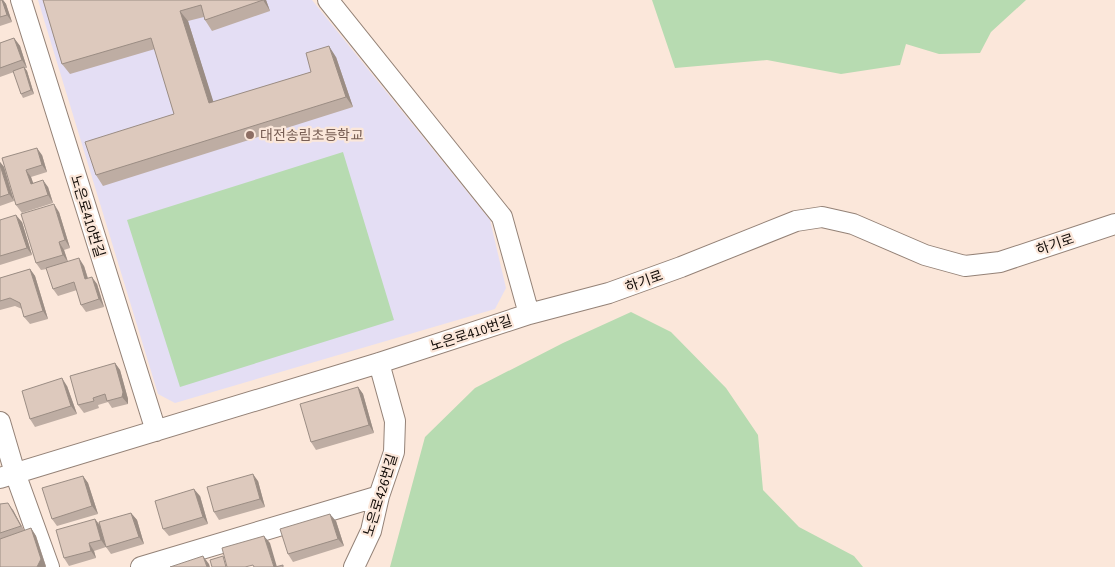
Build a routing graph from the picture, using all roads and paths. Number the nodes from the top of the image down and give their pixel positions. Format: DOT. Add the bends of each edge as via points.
graph roads {
  1 [pos="21,0"];
  2 [pos="328,0"];
  3 [pos="1115,224"];
  4 [pos="529,314"];
  5 [pos="380,362"];
  6 [pos="0,422"];
  7 [pos="156,431"];
  8 [pos="8,475"];
  9 [pos="379,496"];
  10 [pos="49,567"];
  11 [pos="141,567"];
  12 [pos="354,567"];
  1 -- 7 [label="street, 노은로410번길"];
  2 -- 4 [label="street" via="502,217"];
  3 -- 4 [label="street, 하기로" via="1000,262 965,266 925,255 853,224 822,217 796,221 609,293"];
  4 -- 5 [label="street, 노은로410번길"];
  5 -- 7 [label="street, 노은로410번길"];
  5 -- 9 [label="street, 노은로426번길" via="395,421 394,452"];
  6 -- 8 [label="street"];
  7 -- 8 [label="street, 노은로410번길"];
  8 -- 10 [label="street"];
  9 -- 11 [label="street"];
  9 -- 12 [label="street, 노은로426번길" via="371,531"];
}
